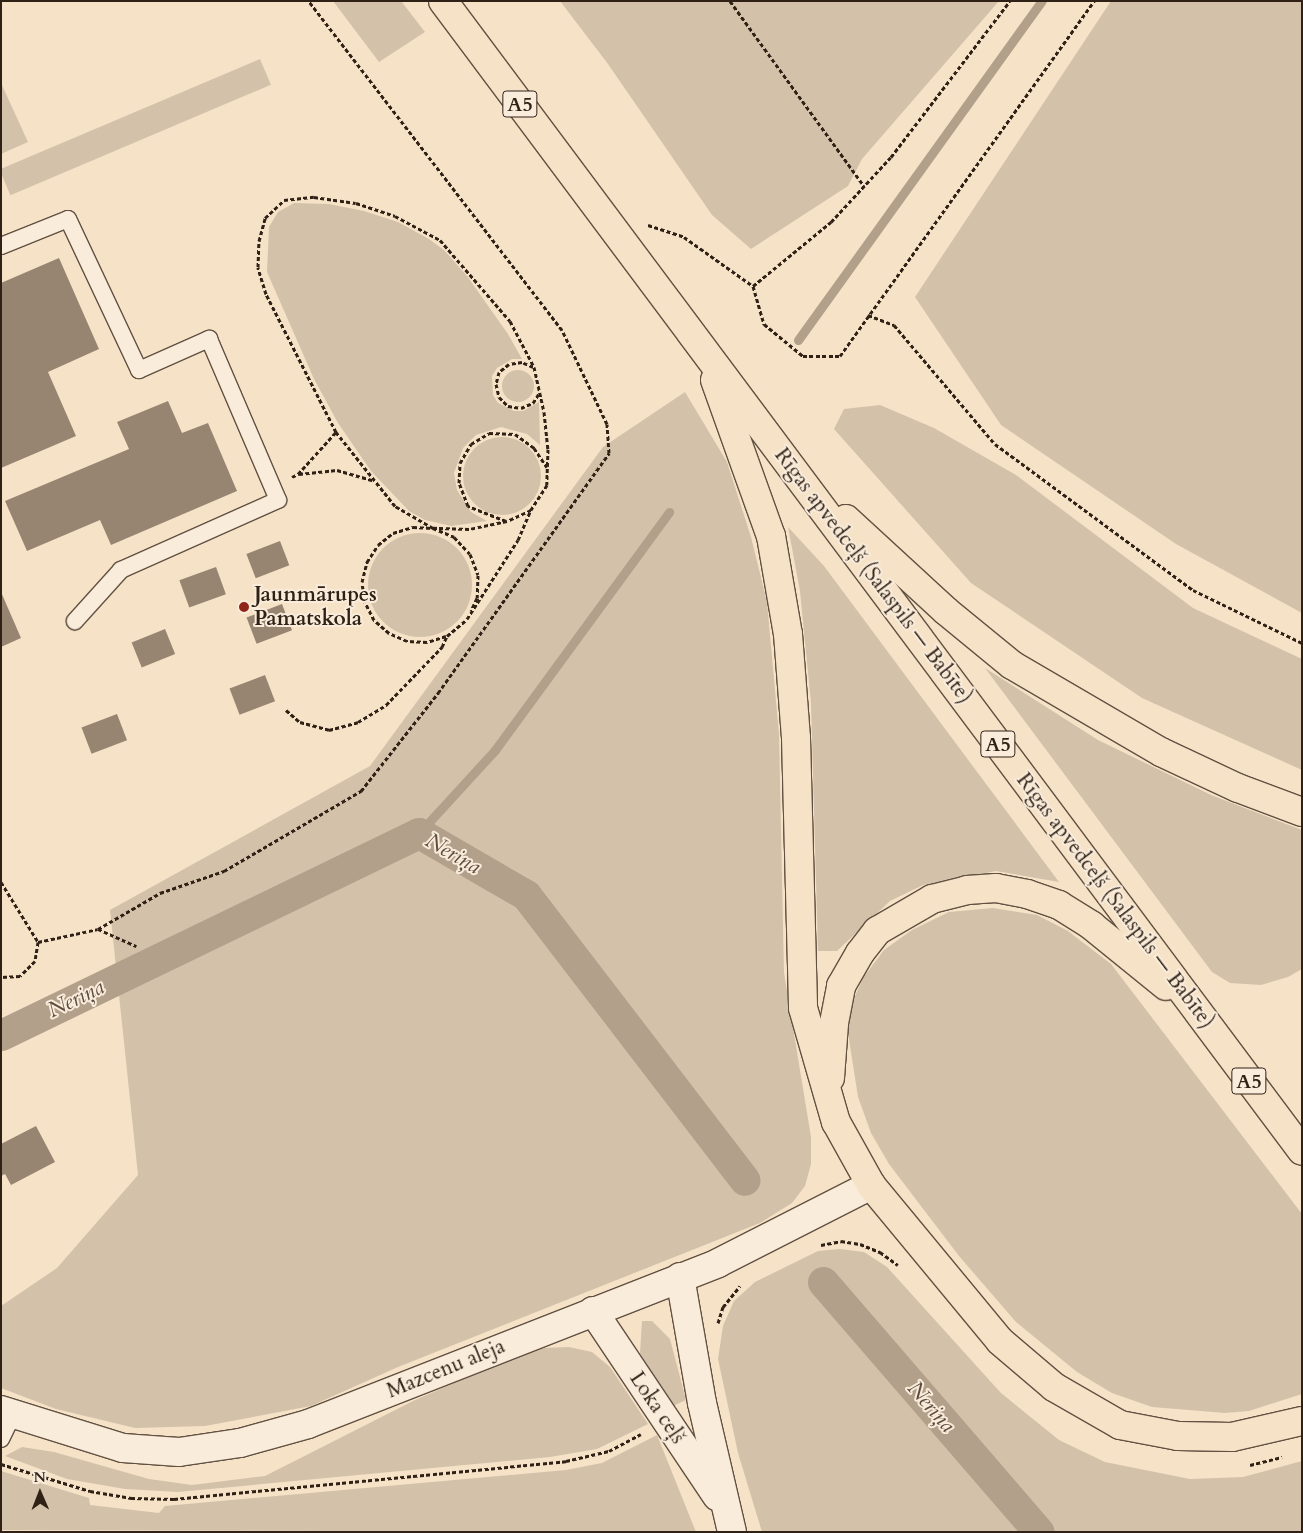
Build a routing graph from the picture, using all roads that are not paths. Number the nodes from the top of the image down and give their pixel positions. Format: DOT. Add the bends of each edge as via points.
graph roads {
  1 [pos="443,1"];
  2 [pos="1,246"];
  3 [pos="703,348"];
  4 [pos="798,476"];
  5 [pos="75,621"];
  6 [pos="1302,812"];
  7 [pos="1197,1011"];
  8 [pos="829,1099"];
  9 [pos="1302,1152"];
  10 [pos="871,1185"];
  11 [pos="680,1277"];
  12 [pos="593,1311"];
  13 [pos="7,1412"];
  14 [pos="1302,1421"];
  15 [pos="1,1439"];
  16 [pos="723,1505"];
  17 [pos="732,1532"];
  1 -- 3 [label="main road, Rīgas apvedceļš (Salaspils — Babīte) / A5"];
  2 -- 5 [label="lane" via="68,219 139,370 209,339 278,500 121,570"];
  3 -- 4 [label="main road, Rīgas apvedceļš (Salaspils — Babīte) / A5"];
  3 -- 8 [label="main road" via="755,486 780,576 796,738 803,1008"];
  4 -- 6 [label="main road" via="946,611 1012,665 1160,752 1238,788"];
  4 -- 7 [label="main road, Rīgas apvedceļš (Salaspils — Babīte) / A5"];
  7 -- 8 [label="main road" via="1092,926 1059,905 1028,894 996,888 967,890 932,899 900,915 877,931 860,953 839,995"];
  7 -- 9 [label="main road, Rīgas apvedceļš (Salaspils — Babīte) / A5"];
  8 -- 10 [label="main road" via="836,1122"];
  10 -- 11 [label="main road, Mazcenu aleja" via="727,1258"];
  10 -- 14 [label="main road" via="1000,1341 1054,1387 1120,1425 1178,1436 1232,1437"];
  11 -- 12 [label="main road, Mazcenu aleja"];
  11 -- 16 [label="main road, Loka ceļš"];
  12 -- 13 [label="main road, Mazcenu aleja" via="308,1424 240,1443 179,1452 123,1448"];
  12 -- 16 [label="main road, Loka ceļš"];
  13 -- 15 [label="lane"];
  16 -- 17 [label="main road, Loka ceļš"];
}
